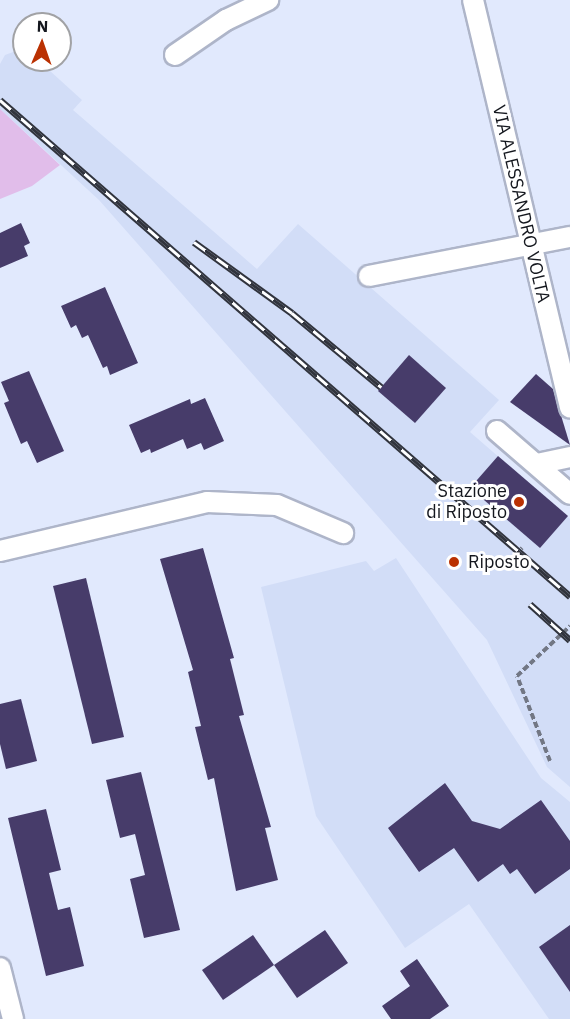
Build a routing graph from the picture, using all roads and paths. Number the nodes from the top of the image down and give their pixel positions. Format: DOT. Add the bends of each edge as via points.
graph roads {
  1 [pos="268,0"];
  2 [pos="473,0"];
  3 [pos="175,55"];
  4 [pos="570,237"];
  5 [pos="531,244"];
  6 [pos="369,276"];
  7 [pos="570,408"];
  8 [pos="497,431"];
  9 [pos="570,457"];
  10 [pos="537,464"];
  11 [pos="453,488"];
  12 [pos="570,494"];
  13 [pos="447,496"];
  14 [pos="343,533"];
  15 [pos="522,548"];
  16 [pos="0,551"];
  17 [pos="515,555"];
  18 [pos="570,626"];
  19 [pos="550,761"];
  20 [pos="0,968"];
  21 [pos="13,1019"];
  1 -- 3 [label="street" via="226,20"];
  2 -- 5 [label="street, VIA ALESSANDRO VOLTA"];
  4 -- 5 [label="street"];
  5 -- 6 [label="street"];
  5 -- 7 [label="street, VIA ALESSANDRO VOLTA"];
  8 -- 10 [label="street"];
  9 -- 10 [label="street"];
  10 -- 12 [label="street"];
  11 -- 13 [label="path"];
  14 -- 16 [label="street" via="277,505 207,502"];
  15 -- 17 [label="path"];
  18 -- 19 [label="path" via="517,676"];
  20 -- 21 [label="street"];
}
